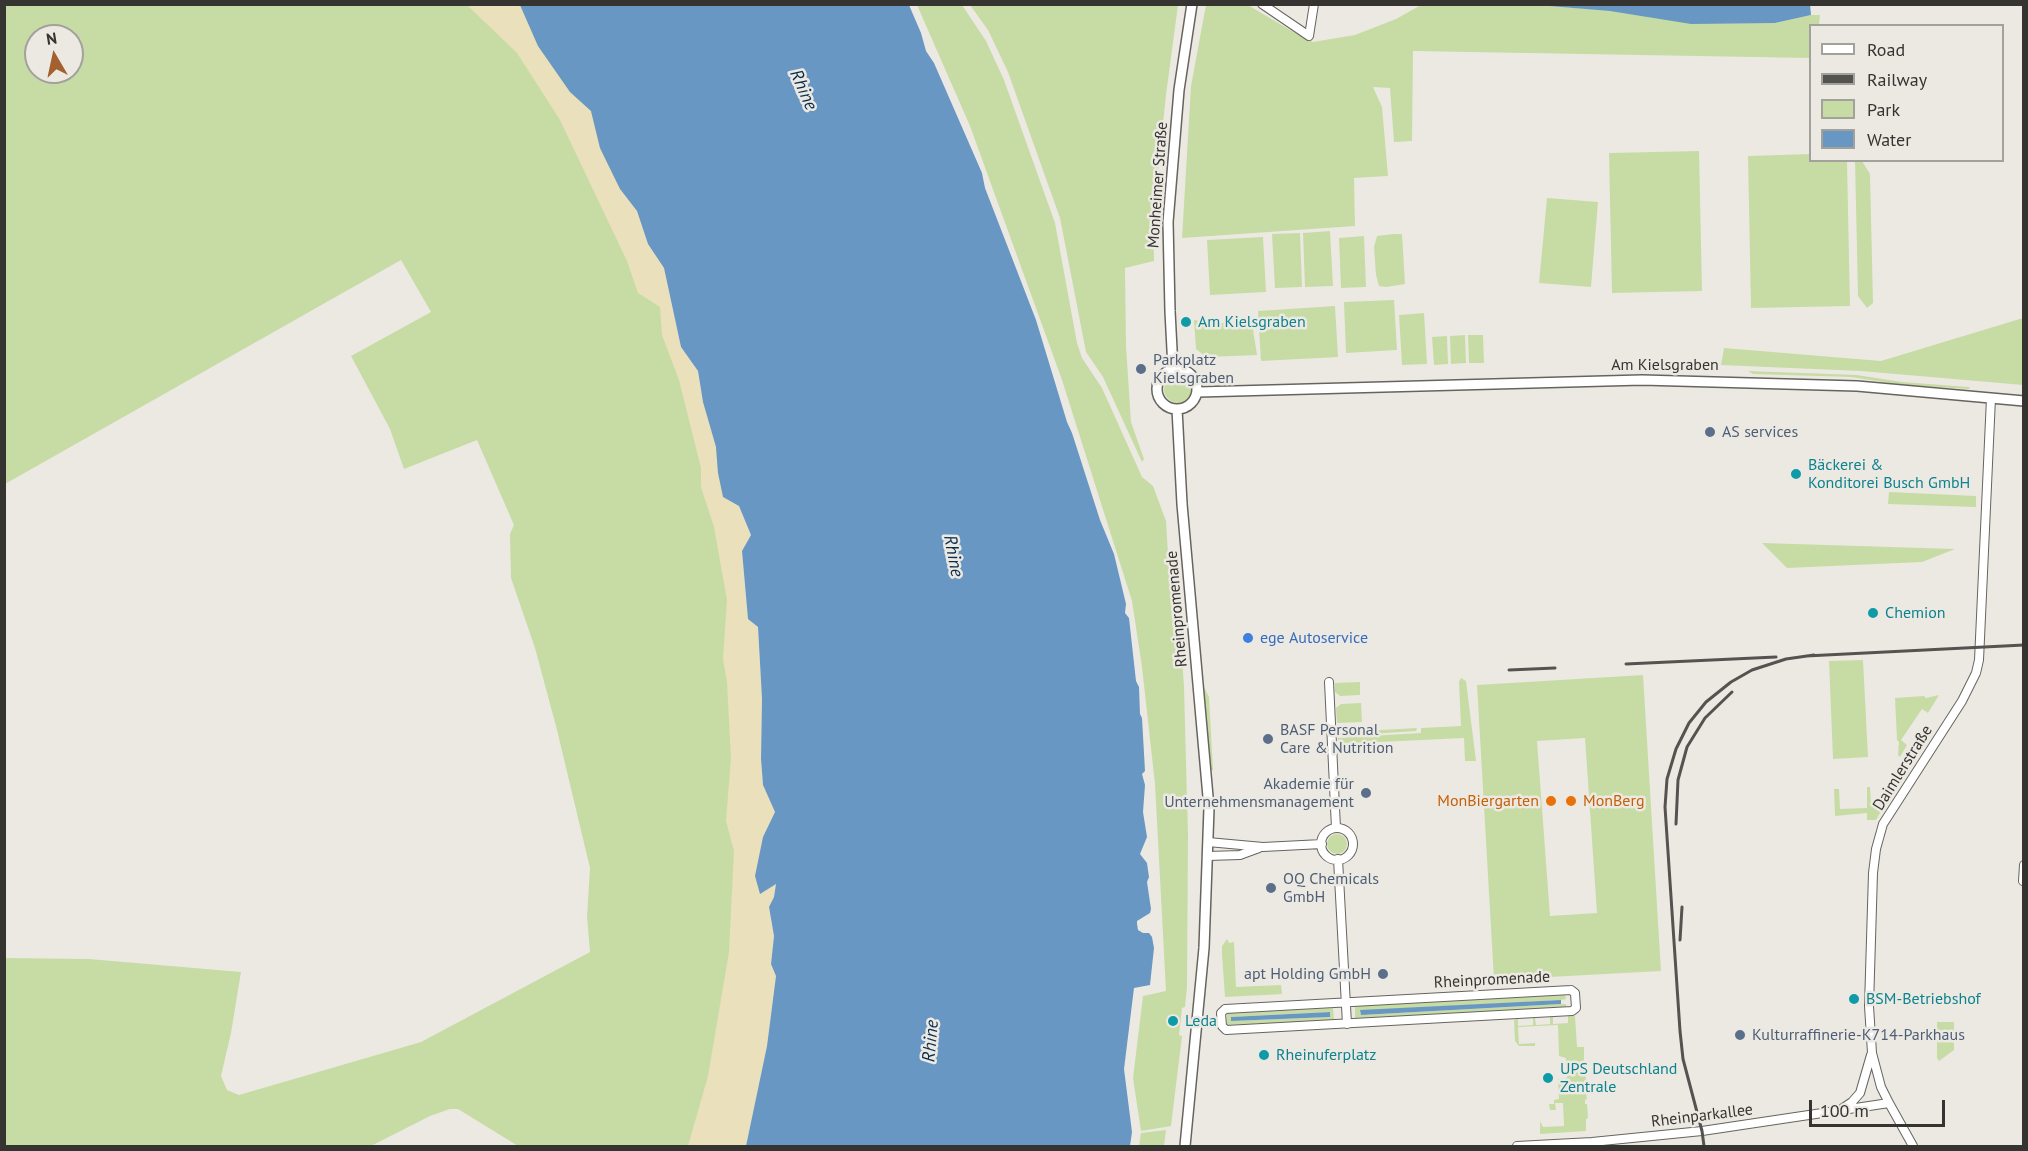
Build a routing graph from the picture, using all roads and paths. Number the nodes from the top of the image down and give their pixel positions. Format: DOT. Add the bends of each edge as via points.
graph roads {
  1 [pos="1192,4"];
  2 [pos="1262,4"];
  3 [pos="1314,4"];
  4 [pos="1173,369"];
  5 [pos="1198,392"];
  6 [pos="1991,398"];
  7 [pos="2024,401"];
  8 [pos="1177,409"];
  9 [pos="1329,682"];
  10 [pos="1336,828"];
  11 [pos="1208,842"];
  12 [pos="1322,844"];
  13 [pos="1263,847"];
  14 [pos="1208,856"];
  15 [pos="1338,860"];
  16 [pos="2024,865"];
  17 [pos="2023,881"];
  18 [pos="1346,1002"];
  19 [pos="1347,1024"];
  20 [pos="1872,1053"];
  21 [pos="1888,1103"];
  22 [pos="1840,1110"];
  23 [pos="1185,1146"];
  24 [pos="1517,1146"];
  25 [pos="1913,1146"];
  1 -- 4 [label="street, Monheimer Straße" via="1179,90 1168,222"];
  2 -- 3 [label="street" via="1309,36"];
  4 -- 5 [label="street" via="1194,377"];
  4 -- 8 [label="street" via="1162,376 1157,388 1165,405"];
  5 -- 6 [label="street, Am Kielsgraben" via="1642,380 1857,386"];
  5 -- 8 [label="street" via="1191,405"];
  6 -- 7 [label="street, Am Kielsgraben"];
  6 -- 20 [label="street, Daimlerstraße" via="1976,673 1883,824 1876,849 1869,1005"];
  8 -- 11 [label="street, Rheinpromenade" via="1202,747 1208,781"];
  9 -- 10 [label="street"];
  10 -- 12 [label="street" via="1327,832"];
  10 -- 15 [label="street" via="1349,833 1353,842 1351,852"];
  11 -- 13 [label="street"];
  11 -- 14 [label="street, Rheinpromenade"];
  12 -- 13 [label="street"];
  12 -- 15 [label="street" via="1329,857"];
  13 -- 14 [label="street" via="1240,855"];
  14 -- 23 [label="street, Rheinpromenade" via="1204,948"];
  15 -- 18 [label="street"];
  16 -- 17 [label="street"];
  18 -- 19 [label="street"];
  18 -- 19 [label="street, Rheinpromenade" via="1225,1009 1221,1013 1226,1030"];
  18 -- 19 [label="street, Rheinpromenade" via="1571,990 1575,993 1576,1008"];
  20 -- 21 [label="street, Daimlerstraße"];
  20 -- 22 [label="street, Daimlerstraße" via="1860,1092"];
  21 -- 22 [label="street, Rheinparkallee"];
  21 -- 25 [label="street, Daimlerstraße"];
  22 -- 24 [label="street, Rheinparkallee" via="1702,1131"];
}
